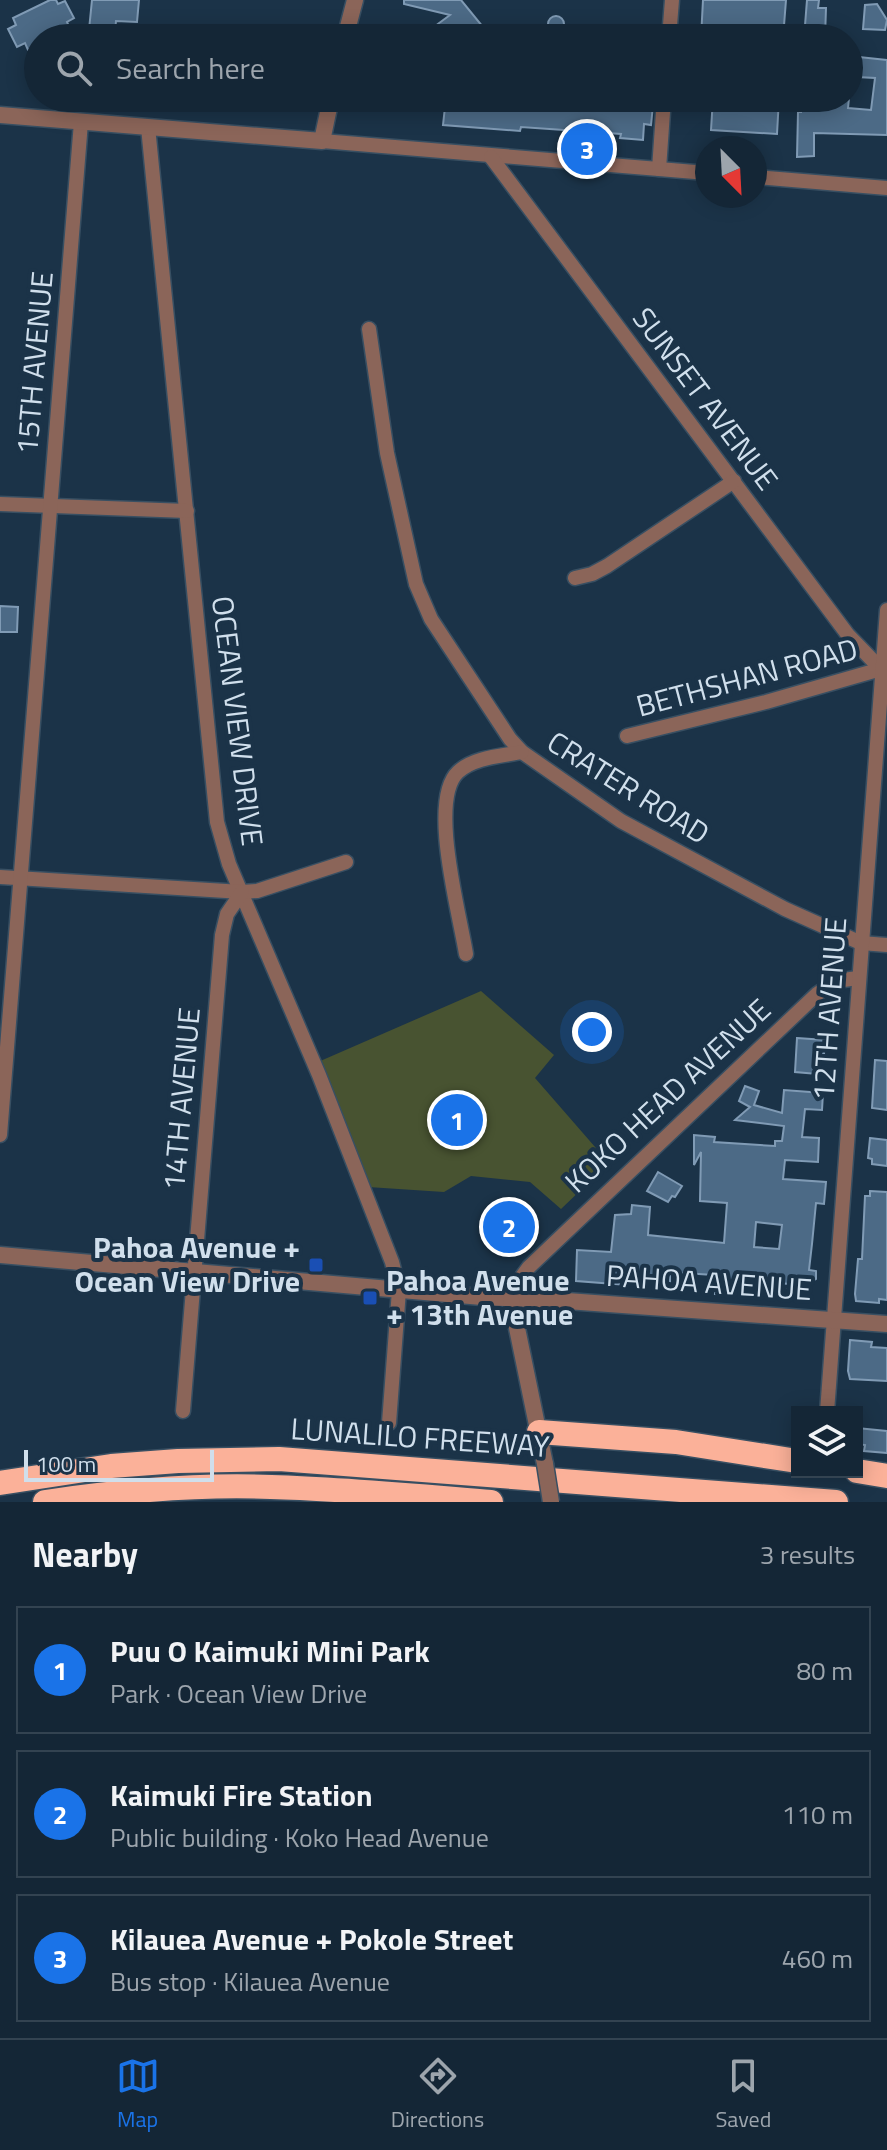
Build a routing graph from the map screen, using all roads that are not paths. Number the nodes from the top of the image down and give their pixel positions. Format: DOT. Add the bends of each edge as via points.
graph roads {
  1 [pos="355,0"];
  2 [pos="672,0"];
  3 [pos="349,24"];
  4 [pos="670,24"];
  5 [pos="328,112"];
  6 [pos="663,112"];
  7 [pos="0,115"];
  8 [pos="81,122"];
  9 [pos="148,127"];
  10 [pos="322,141"];
  11 [pos="491,157"];
  12 [pos="659,169"];
  13 [pos="695,172"];
  14 [pos="767,178"];
  15 [pos="887,188"];
  16 [pos="369,329"];
  17 [pos="734,481"];
  18 [pos="0,504"];
  19 [pos="49,507"];
  20 [pos="187,511"];
  21 [pos="575,578"];
  22 [pos="887,610"];
  23 [pos="881,669"];
  24 [pos="627,736"];
  25 [pos="522,752"];
  26 [pos="346,862"];
  27 [pos="0,877"];
  28 [pos="21,878"];
  29 [pos="242,892"];
  30 [pos="861,943"];
  31 [pos="887,945"];
  32 [pos="466,954"];
  33 [pos="858,978"];
  34 [pos="0,1135"];
  35 [pos="0,1255"];
  36 [pos="194,1270"];
  37 [pos="399,1290"];
  38 [pos="511,1299"];
  39 [pos="835,1320"];
  40 [pos="887,1324"];
  41 [pos="828,1406"];
  42 [pos="183,1411"];
  43 [pos="389,1423"];
  44 [pos="539,1432"];
  45 [pos="791,1460"];
  46 [pos="863,1472"];
  47 [pos="887,1476"];
  48 [pos="0,1483"];
  49 [pos="45,1502"];
  50 [pos="491,1502"];
  51 [pos="551,1502"];
  52 [pos="836,1502"];
  1 -- 3 [label="street"];
  2 -- 4 [label="street"];
  5 -- 10 [label="street"];
  6 -- 12 [label="street"];
  7 -- 8 [label="street"];
  8 -- 9 [label="street"];
  8 -- 19 [label="street, 15TH AVENUE"];
  9 -- 10 [label="street"];
  9 -- 20 [label="street, OCEAN VIEW DRIVE"];
  10 -- 11 [label="street"];
  11 -- 12 [label="street"];
  11 -- 17 [label="street, SUNSET AVENUE"];
  12 -- 13 [label="street"];
  14 -- 15 [label="street"];
  16 -- 25 [label="street, CRATER ROAD" via="387,453 419,593 498,724"];
  17 -- 21 [label="street" via="607,566"];
  17 -- 23 [label="street, SUNSET AVENUE" via="848,635"];
  18 -- 19 [label="street"];
  19 -- 20 [label="street"];
  19 -- 28 [label="street, 15TH AVENUE"];
  20 -- 29 [label="street, OCEAN VIEW DRIVE" via="214,799 223,844"];
  22 -- 23 [label="street, 12TH AVENUE"];
  23 -- 24 [label="street, BETHSHAN ROAD"];
  23 -- 30 [label="street, 12TH AVENUE"];
  25 -- 30 [label="street, CRATER ROAD" via="639,831"];
  25 -- 32 [label="street" via="468,765 450,781 445,828"];
  26 -- 29 [label="street"];
  27 -- 28 [label="street"];
  28 -- 29 [label="street"];
  28 -- 34 [label="street, 15TH AVENUE"];
  29 -- 36 [label="street, 14TH AVENUE" via="227,914 222,935"];
  29 -- 37 [label="street, OCEAN VIEW DRIVE" via="382,1233"];
  30 -- 31 [label="street, CRATER ROAD"];
  30 -- 33 [label="street, 12TH AVENUE"];
  33 -- 38 [label="street, KOKO HEAD AVENUE" via="836,981 817,994 529,1267"];
  33 -- 39 [label="street, 12TH AVENUE"];
  35 -- 36 [label="street, PAHOA AVENUE"];
  36 -- 37 [label="street, PAHOA AVENUE"];
  36 -- 42 [label="street, 14TH AVENUE"];
  37 -- 38 [label="street, PAHOA AVENUE"];
  37 -- 43 [label="street"];
  38 -- 39 [label="street, PAHOA AVENUE"];
  38 -- 44 [label="street"];
  39 -- 40 [label="street, PAHOA AVENUE"];
  39 -- 41 [label="street, 12TH AVENUE"];
  44 -- 45 [label="highway" via="703,1445"];
  44 -- 51 [label="street, bridge"];
  46 -- 47 [label="highway"];
  48 -- 52 [label="highway, LUNALILO FREEWAY" via="111,1466 279,1459"];
  49 -- 50 [label="highway, LUNALILO FREEWAY" via="215,1486"];
}
